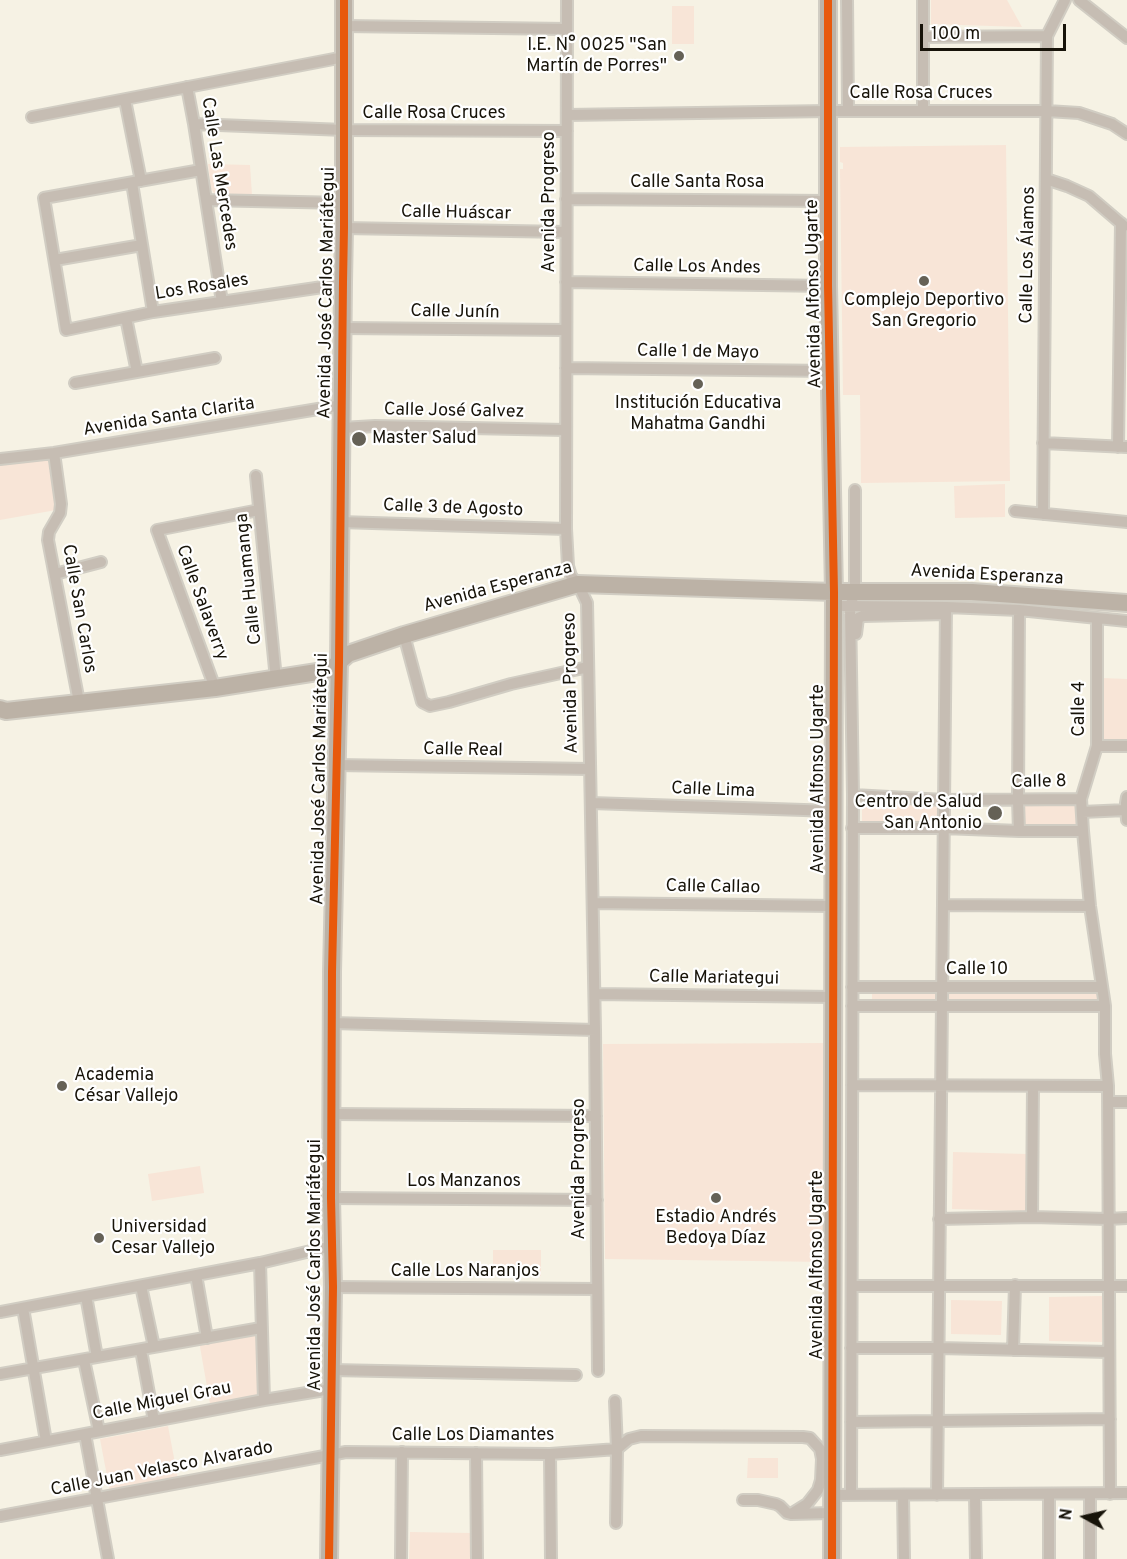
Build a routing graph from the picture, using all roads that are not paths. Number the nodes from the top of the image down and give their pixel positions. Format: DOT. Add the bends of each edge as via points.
graph roads {
  1 [pos="344,0"];
  2 [pos="567,0"];
  3 [pos="828,0"];
  4 [pos="848,0"];
  5 [pos="923,0"];
  6 [pos="1065,0"];
  7 [pos="1079,0"];
  8 [pos="344,26"];
  9 [pos="567,29"];
  10 [pos="1047,36"];
  11 [pos="1126,36"];
  12 [pos="923,37"];
  13 [pos="344,57"];
  14 [pos="187,87"];
  15 [pos="125,100"];
  16 [pos="923,110"];
  17 [pos="828,111"];
  18 [pos="848,111"];
  19 [pos="1047,111"];
  20 [pos="567,115"];
  21 [pos="32,117"];
  22 [pos="194,123"];
  23 [pos="344,130"];
  24 [pos="567,132"];
  25 [pos="1127,134"];
  26 [pos="201,170"];
  27 [pos="1046,179"];
  28 [pos="136,182"];
  29 [pos="566,199"];
  30 [pos="206,200"];
  31 [pos="828,201"];
  32 [pos="344,203"];
  33 [pos="1124,226"];
  34 [pos="345,228"];
  35 [pos="566,232"];
  36 [pos="142,245"];
  37 [pos="55,260"];
  38 [pos="566,282"];
  39 [pos="343,284"];
  40 [pos="828,286"];
  41 [pos="222,302"];
  42 [pos="153,312"];
  43 [pos="126,318"];
  44 [pos="343,328"];
  45 [pos="566,330"];
  46 [pos="215,358"];
  47 [pos="566,368"];
  48 [pos="831,371"];
  49 [pos="137,372"];
  50 [pos="75,383"];
  51 [pos="342,405"];
  52 [pos="342,428"];
  53 [pos="566,430"];
  54 [pos="1043,443"];
  55 [pos="1122,447"];
  56 [pos="54,453"];
  57 [pos="0,459"];
  58 [pos="256,476"];
  59 [pos="855,490"];
  60 [pos="259,510"];
  61 [pos="1015,511"];
  62 [pos="1043,513"];
  63 [pos="340,522"];
  64 [pos="1127,522"];
  65 [pos="566,529"];
  66 [pos="100,562"];
  67 [pos="55,574"];
  68 [pos="578,584"];
  69 [pos="843,599"];
  70 [pos="1127,603"];
  71 [pos="946,610"];
  72 [pos="1019,610"];
  73 [pos="1097,618"];
  74 [pos="1127,621"];
  75 [pos="404,635"];
  76 [pos="339,662"];
  77 [pos="588,667"];
  78 [pos="851,667"];
  79 [pos="276,679"];
  80 [pos="215,688"];
  81 [pos="79,702"];
  82 [pos="0,709"];
  83 [pos="1097,746"];
  84 [pos="1127,746"];
  85 [pos="336,765"];
  86 [pos="590,770"];
  87 [pos="853,795"];
  88 [pos="1127,797"];
  89 [pos="1081,799"];
  90 [pos="944,800"];
  91 [pos="1018,800"];
  92 [pos="591,803"];
  93 [pos="1126,810"];
  94 [pos="834,811"];
  95 [pos="1082,812"];
  96 [pos="1127,820"];
  97 [pos="852,828"];
  98 [pos="944,828"];
  99 [pos="1019,831"];
  100 [pos="1083,831"];
  101 [pos="593,903"];
  102 [pos="943,905"];
  103 [pos="833,906"];
  104 [pos="1090,906"];
  105 [pos="852,987"];
  106 [pos="942,987"];
  107 [pos="1102,987"];
  108 [pos="595,994"];
  109 [pos="833,997"];
  110 [pos="942,1005"];
  111 [pos="852,1006"];
  112 [pos="1105,1006"];
  113 [pos="332,1023"];
  114 [pos="595,1030"];
  115 [pos="852,1085"];
  116 [pos="940,1086"];
  117 [pos="1034,1086"];
  118 [pos="1108,1086"];
  119 [pos="1108,1102"];
  120 [pos="1127,1102"];
  121 [pos="332,1114"];
  122 [pos="596,1116"];
  123 [pos="331,1198"];
  124 [pos="597,1200"];
  125 [pos="1032,1217"];
  126 [pos="1127,1218"];
  127 [pos="939,1219"];
  128 [pos="1108,1219"];
  129 [pos="332,1246"];
  130 [pos="260,1263"];
  131 [pos="196,1275"];
  132 [pos="1109,1285"];
  133 [pos="141,1286"];
  134 [pos="852,1286"];
  135 [pos="939,1286"];
  136 [pos="1015,1286"];
  137 [pos="1127,1286"];
  138 [pos="333,1287"];
  139 [pos="597,1289"];
  140 [pos="86,1296"];
  141 [pos="23,1308"];
  142 [pos="0,1312"];
  143 [pos="261,1328"];
  144 [pos="207,1338"];
  145 [pos="154,1347"];
  146 [pos="851,1348"];
  147 [pos="939,1348"];
  148 [pos="141,1350"];
  149 [pos="1013,1350"];
  150 [pos="1109,1352"];
  151 [pos="97,1357"];
  152 [pos="84,1359"];
  153 [pos="33,1368"];
  154 [pos="332,1370"];
  155 [pos="598,1371"];
  156 [pos="0,1374"];
  157 [pos="576,1375"];
  158 [pos="331,1389"];
  159 [pos="264,1400"];
  160 [pos="615,1401"];
  161 [pos="1110,1419"];
  162 [pos="154,1421"];
  163 [pos="937,1421"];
  164 [pos="851,1422"];
  165 [pos="99,1431"];
  166 [pos="85,1434"];
  167 [pos="46,1441"];
  168 [pos="617,1449"];
  169 [pos="0,1450"];
  170 [pos="402,1452"];
  171 [pos="476,1453"];
  172 [pos="550,1454"];
  173 [pos="329,1455"];
  174 [pos="1127,1493"];
  175 [pos="975,1494"];
  176 [pos="1049,1494"];
  177 [pos="1090,1494"];
  178 [pos="1110,1494"];
  179 [pos="832,1495"];
  180 [pos="851,1495"];
  181 [pos="903,1495"];
  182 [pos="937,1495"];
  183 [pos="97,1498"];
  184 [pos="743,1500"];
  185 [pos="832,1513"];
  186 [pos="791,1514"];
  187 [pos="0,1516"];
  188 [pos="616,1523"];
  189 [pos="108,1559"];
  190 [pos="329,1559"];
  191 [pos="400,1559"];
  192 [pos="477,1559"];
  193 [pos="552,1559"];
  194 [pos="832,1559"];
  195 [pos="904,1559"];
  196 [pos="976,1559"];
  197 [pos="1049,1559"];
  198 [pos="1090,1559"];
  1 -- 8 [label="street, Avenida José Carlos Mariátegui"];
  2 -- 9 [label="street, Avenida Progreso"];
  3 -- 17 [label="street, Avenida Alfonso Ugarte"];
  4 -- 18 [label="street"];
  5 -- 12 [label="street"];
  6 -- 10 [label="street, Calle Los Álamos"];
  7 -- 11 [label="street"];
  8 -- 9 [label="street"];
  8 -- 13 [label="street, Avenida José Carlos Mariátegui"];
  9 -- 20 [label="street, Avenida Progreso"];
  10 -- 12 [label="street"];
  10 -- 19 [label="street, Calle Los Álamos"];
  12 -- 16 [label="street"];
  13 -- 14 [label="street"];
  13 -- 23 [label="street, Avenida José Carlos Mariátegui"];
  14 -- 15 [label="street"];
  14 -- 22 [label="street, Calle Las Mercedes"];
  15 -- 21 [label="street"];
  15 -- 28 [label="street"];
  16 -- 18 [label="street, Calle Rosa Cruces"];
  16 -- 19 [label="street, Calle Rosa Cruces"];
  17 -- 18 [label="street, Calle Rosa Cruces"];
  17 -- 20 [label="street, Calle Rosa Cruces"];
  17 -- 31 [label="street, Avenida Alfonso Ugarte"];
  19 -- 25 [label="street, Calle Rosa Cruces" via="1079,113 1112,124"];
  19 -- 27 [label="street, Calle Los Álamos"];
  20 -- 24 [label="street, Avenida Progreso"];
  22 -- 23 [label="street, Calle Rosa Cruces"];
  22 -- 26 [label="street, Calle Las Mercedes"];
  23 -- 24 [label="street, Calle Rosa Cruces"];
  23 -- 32 [label="street, Avenida José Carlos Mariátegui"];
  24 -- 29 [label="street, Avenida Progreso"];
  26 -- 28 [label="street"];
  26 -- 30 [label="street, Calle Las Mercedes"];
  27 -- 33 [label="street" via="1089,196"];
  27 -- 54 [label="street, Calle Los Álamos"];
  28 -- 36 [label="street"];
  28 -- 37 [label="street" via="44,198"];
  29 -- 31 [label="street, Calle Santa Rosa"];
  29 -- 35 [label="street, Avenida Progreso"];
  30 -- 32 [label="street"];
  30 -- 41 [label="street, Calle Las Mercedes"];
  31 -- 40 [label="street, Avenida Alfonso Ugarte"];
  32 -- 34 [label="street, Avenida José Carlos Mariátegui"];
  33 -- 55 [label="street"];
  34 -- 35 [label="street, Calle Huáscar"];
  34 -- 39 [label="street, Avenida José Carlos Mariátegui"];
  35 -- 38 [label="street, Avenida Progreso"];
  36 -- 37 [label="street"];
  36 -- 42 [label="street"];
  37 -- 43 [label="street, Los Rosales" via="66,330"];
  38 -- 40 [label="street, Calle Los Andes"];
  38 -- 45 [label="street, Avenida Progreso"];
  39 -- 41 [label="street, Los Rosales"];
  39 -- 44 [label="street, Avenida José Carlos Mariátegui"];
  40 -- 48 [label="street, Avenida Alfonso Ugarte"];
  41 -- 42 [label="street, Los Rosales"];
  42 -- 43 [label="street, Los Rosales"];
  43 -- 49 [label="street"];
  44 -- 45 [label="street, Calle Junín"];
  44 -- 51 [label="street, Avenida José Carlos Mariátegui"];
  45 -- 47 [label="street, Avenida Progreso"];
  46 -- 49 [label="street"];
  47 -- 48 [label="street, Calle 1 de Mayo"];
  47 -- 53 [label="street, Avenida Progreso"];
  48 -- 69 [label="street, Avenida Alfonso Ugarte"];
  49 -- 50 [label="street"];
  51 -- 52 [label="street, Avenida José Carlos Mariátegui"];
  51 -- 56 [label="street, Avenida Santa Clarita"];
  52 -- 53 [label="street, Calle José Galvez"];
  52 -- 63 [label="street, Avenida José Carlos Mariátegui"];
  53 -- 65 [label="street, Avenida Progreso"];
  54 -- 55 [label="street"];
  54 -- 62 [label="street, Calle Los Álamos"];
  56 -- 57 [label="street, Avenida Santa Clarita"];
  56 -- 67 [label="street, Calle San Carlos" via="61,504 48,540"];
  58 -- 60 [label="street, Calle Huamanga"];
  59 -- 69 [label="street"];
  60 -- 79 [label="street, Calle Huamanga"];
  60 -- 80 [label="street, Calle Salaverry" via="157,530"];
  61 -- 62 [label="street"];
  62 -- 64 [label="street"];
  63 -- 65 [label="street, Calle 3 de Agosto"];
  63 -- 76 [label="street, Avenida José Carlos Mariátegui"];
  65 -- 68 [label="street, Avenida Progreso" via="568,566"];
  66 -- 67 [label="street"];
  67 -- 81 [label="street, Calle San Carlos"];
  68 -- 69 [label="street, Avenida Esperanza"];
  68 -- 75 [label="street, Avenida Esperanza"];
  68 -- 77 [label="street, Avenida Progreso" via="586,603"];
  69 -- 70 [label="street, Avenida Esperanza" via="972,592"];
  69 -- 71 [label="street"];
  69 -- 78 [label="street, Avenida Alfonso Ugarte"];
  69 -- 94 [label="street, Avenida Alfonso Ugarte"];
  71 -- 72 [label="street"];
  71 -- 78 [label="street" via="858,618"];
  71 -- 90 [label="street"];
  72 -- 73 [label="street"];
  72 -- 91 [label="street"];
  73 -- 74 [label="street"];
  73 -- 83 [label="street, Calle 4"];
  75 -- 76 [label="street, Avenida Esperanza" via="348,654"];
  75 -- 77 [label="street" via="422,702 430,706"];
  76 -- 79 [label="street, Avenida Esperanza" via="330,670"];
  76 -- 85 [label="street, Avenida José Carlos Mariátegui"];
  77 -- 86 [label="street, Avenida Progreso"];
  78 -- 87 [label="street, Avenida Alfonso Ugarte"];
  79 -- 80 [label="street, Avenida Esperanza"];
  80 -- 81 [label="street, Avenida Esperanza"];
  81 -- 82 [label="street, Avenida Esperanza"];
  83 -- 84 [label="street"];
  83 -- 89 [label="street, Calle 4"];
  85 -- 86 [label="street, Calle Real"];
  85 -- 113 [label="street, Avenida José Carlos Mariátegui"];
  86 -- 92 [label="street, Avenida Progreso"];
  87 -- 90 [label="street, Calle 8"];
  87 -- 97 [label="street, Avenida Alfonso Ugarte"];
  88 -- 93 [label="street"];
  89 -- 91 [label="street, Calle 8"];
  89 -- 95 [label="street"];
  90 -- 91 [label="street, Calle 8"];
  90 -- 98 [label="street"];
  91 -- 99 [label="street"];
  92 -- 94 [label="street, Calle Lima"];
  92 -- 101 [label="street, Avenida Progreso"];
  93 -- 95 [label="street"];
  93 -- 96 [label="street"];
  94 -- 103 [label="street, Avenida Alfonso Ugarte"];
  95 -- 100 [label="street"];
  97 -- 98 [label="street"];
  97 -- 105 [label="street, Avenida Alfonso Ugarte"];
  98 -- 99 [label="street"];
  98 -- 102 [label="street"];
  99 -- 100 [label="street"];
  100 -- 104 [label="street"];
  101 -- 103 [label="street, Calle Callao"];
  101 -- 108 [label="street, Avenida Progreso"];
  102 -- 104 [label="street"];
  102 -- 106 [label="street"];
  103 -- 109 [label="street, Avenida Alfonso Ugarte"];
  104 -- 107 [label="street"];
  105 -- 106 [label="street, Calle 10"];
  105 -- 111 [label="street, Avenida Alfonso Ugarte"];
  106 -- 107 [label="street, Calle 10"];
  106 -- 110 [label="street"];
  107 -- 112 [label="street"];
  108 -- 109 [label="street, Calle Mariategui"];
  108 -- 114 [label="street, Avenida Progreso"];
  109 -- 179 [label="street, Avenida Alfonso Ugarte"];
  110 -- 111 [label="street"];
  110 -- 112 [label="street"];
  110 -- 116 [label="street"];
  111 -- 115 [label="street, Avenida Alfonso Ugarte"];
  112 -- 118 [label="street"];
  113 -- 114 [label="street"];
  113 -- 121 [label="street, Avenida José Carlos Mariátegui"];
  114 -- 122 [label="street, Avenida Progreso"];
  115 -- 116 [label="street"];
  115 -- 134 [label="street, Avenida Alfonso Ugarte"];
  116 -- 117 [label="street"];
  116 -- 127 [label="street"];
  117 -- 118 [label="street"];
  117 -- 125 [label="street"];
  118 -- 119 [label="street"];
  119 -- 120 [label="street"];
  119 -- 128 [label="street"];
  121 -- 122 [label="street"];
  121 -- 123 [label="street, Avenida José Carlos Mariátegui"];
  122 -- 124 [label="street, Avenida Progreso"];
  123 -- 124 [label="street, Los Manzanos"];
  123 -- 129 [label="street, Avenida José Carlos Mariátegui"];
  124 -- 139 [label="street, Avenida Progreso"];
  125 -- 127 [label="street"];
  125 -- 128 [label="street"];
  126 -- 128 [label="street"];
  127 -- 135 [label="street"];
  128 -- 132 [label="street"];
  129 -- 130 [label="street"];
  129 -- 138 [label="street, Avenida José Carlos Mariátegui"];
  130 -- 131 [label="street"];
  130 -- 143 [label="street"];
  131 -- 133 [label="street"];
  131 -- 144 [label="street"];
  132 -- 136 [label="street"];
  132 -- 137 [label="street"];
  132 -- 150 [label="street"];
  133 -- 140 [label="street"];
  133 -- 145 [label="street"];
  134 -- 135 [label="street"];
  134 -- 146 [label="street, Avenida Alfonso Ugarte"];
  135 -- 136 [label="street"];
  135 -- 147 [label="street"];
  136 -- 149 [label="street"];
  138 -- 139 [label="street, Calle Los Naranjos"];
  138 -- 154 [label="street, Avenida José Carlos Mariátegui"];
  139 -- 155 [label="street, Avenida Progreso"];
  140 -- 141 [label="street"];
  140 -- 151 [label="street"];
  141 -- 142 [label="street"];
  141 -- 153 [label="street"];
  143 -- 144 [label="street"];
  143 -- 159 [label="street"];
  144 -- 145 [label="street"];
  145 -- 148 [label="street"];
  146 -- 147 [label="street"];
  146 -- 164 [label="street, Avenida Alfonso Ugarte"];
  147 -- 149 [label="street"];
  147 -- 163 [label="street"];
  148 -- 151 [label="street"];
  148 -- 162 [label="street"];
  149 -- 150 [label="street"];
  150 -- 161 [label="street"];
  151 -- 152 [label="street"];
  152 -- 153 [label="street"];
  152 -- 165 [label="street"];
  153 -- 156 [label="street"];
  153 -- 167 [label="street"];
  154 -- 157 [label="street"];
  154 -- 158 [label="street, Avenida José Carlos Mariátegui"];
  158 -- 159 [label="street, Calle Miguel Grau"];
  158 -- 173 [label="street, Avenida José Carlos Mariátegui"];
  159 -- 162 [label="street, Calle Miguel Grau"];
  160 -- 168 [label="street"];
  161 -- 163 [label="street"];
  161 -- 178 [label="street"];
  162 -- 165 [label="street, Calle Miguel Grau"];
  163 -- 164 [label="street"];
  163 -- 182 [label="street"];
  164 -- 180 [label="street, Avenida Alfonso Ugarte"];
  165 -- 166 [label="street, Calle Miguel Grau"];
  166 -- 167 [label="street, Calle Miguel Grau"];
  166 -- 183 [label="street"];
  167 -- 169 [label="street, Calle Miguel Grau"];
  168 -- 172 [label="street, Calle Los Diamantes"];
  168 -- 186 [label="street" via="629,1439 641,1436 810,1438 820,1449 821,1480 807,1504"];
  168 -- 188 [label="street"];
  170 -- 171 [label="street, Calle Los Diamantes"];
  170 -- 173 [label="street, Calle Los Diamantes"];
  170 -- 191 [label="street"];
  171 -- 172 [label="street, Calle Los Diamantes"];
  171 -- 192 [label="street"];
  172 -- 193 [label="street"];
  173 -- 183 [label="street, Calle Juan Velasco Alvarado"];
  173 -- 190 [label="street, Avenida José Carlos Mariátegui"];
  174 -- 178 [label="street"];
  175 -- 176 [label="street"];
  175 -- 182 [label="street"];
  175 -- 196 [label="street"];
  176 -- 177 [label="street"];
  176 -- 197 [label="street"];
  177 -- 178 [label="street"];
  177 -- 198 [label="street"];
  179 -- 180 [label="street"];
  179 -- 185 [label="street, Avenida Alfonso Ugarte"];
  180 -- 181 [label="street"];
  181 -- 182 [label="street"];
  181 -- 195 [label="street"];
  183 -- 187 [label="street, Calle Juan Velasco Alvarado"];
  183 -- 189 [label="street"];
  184 -- 186 [label="street" via="776,1504"];
  185 -- 186 [label="street"];
  185 -- 194 [label="street, Avenida Alfonso Ugarte"];
}
